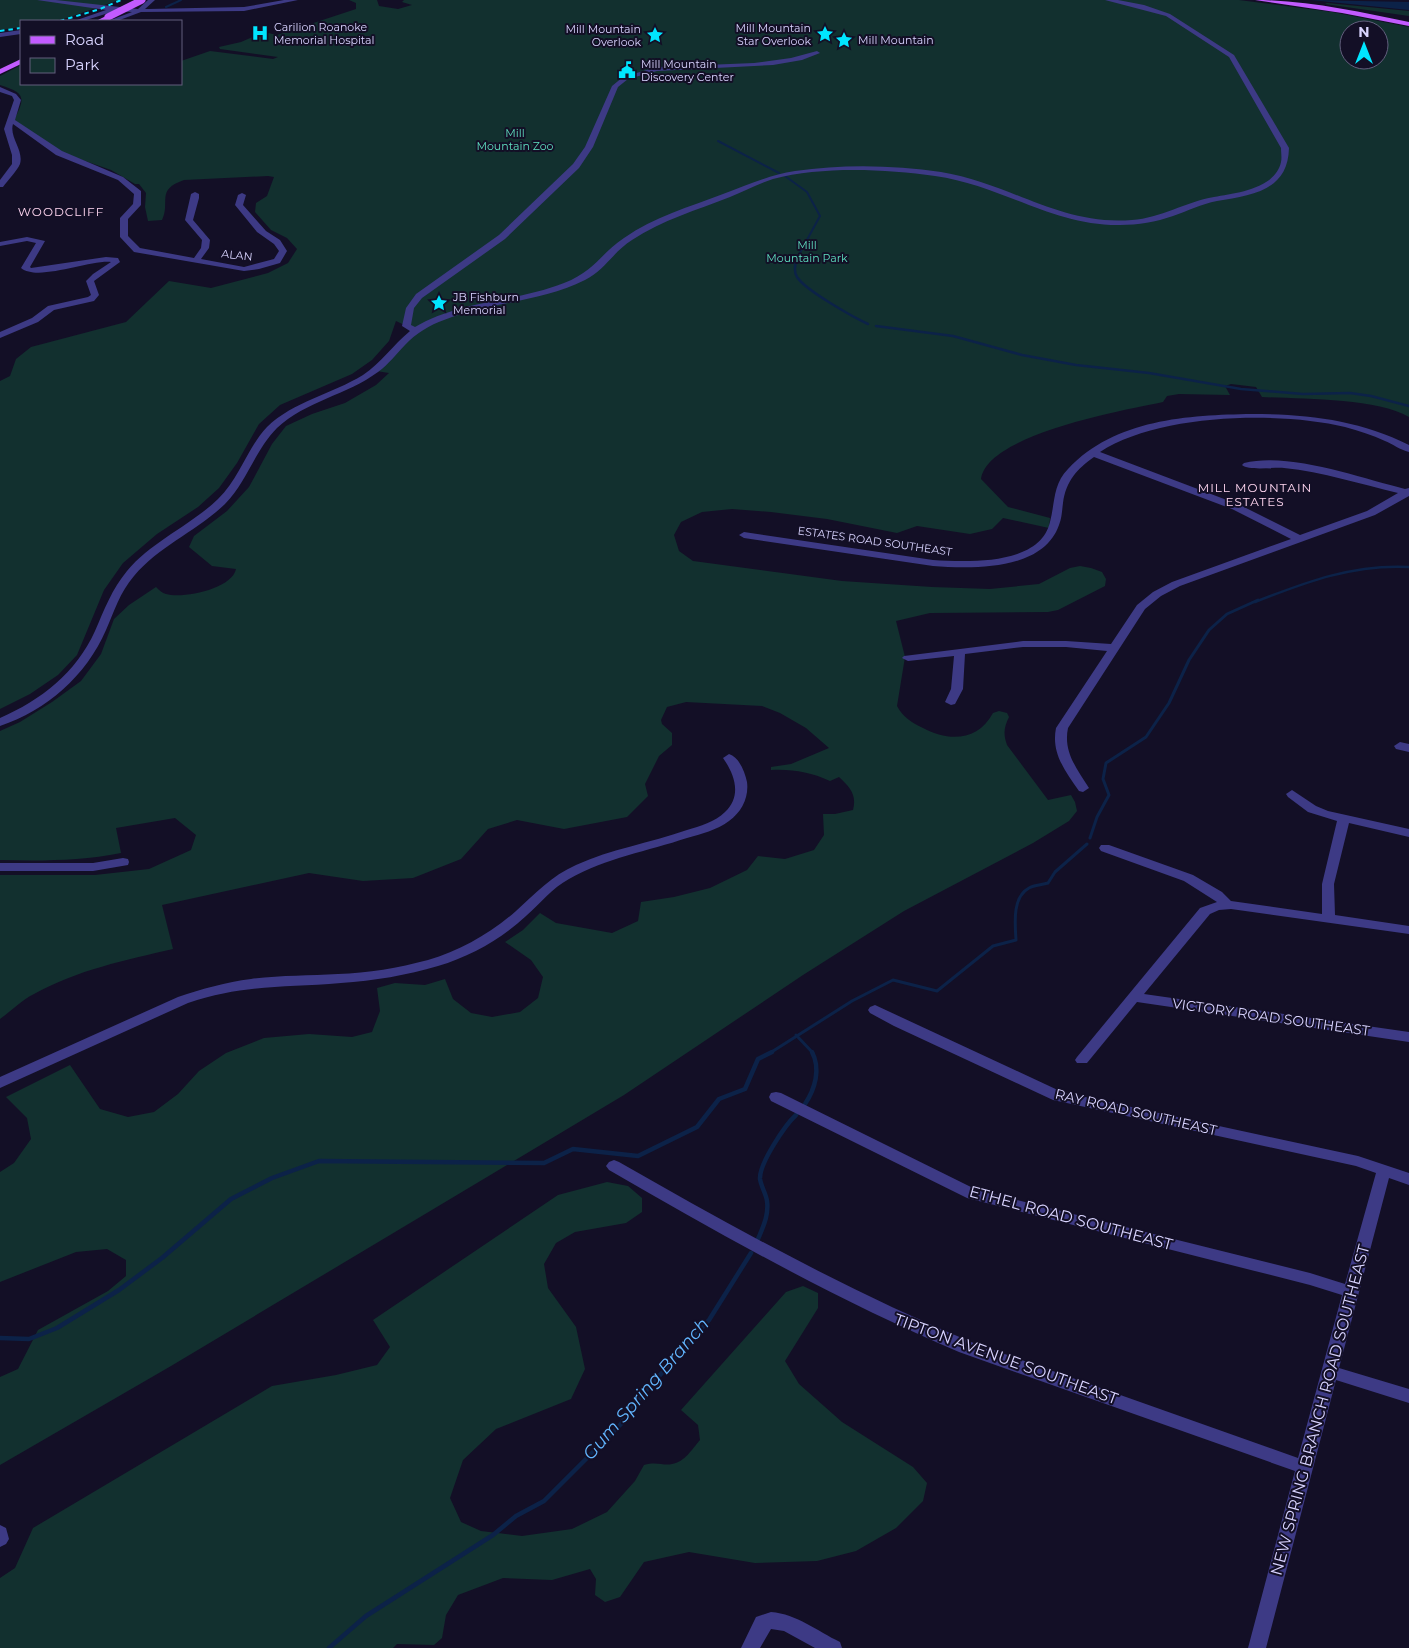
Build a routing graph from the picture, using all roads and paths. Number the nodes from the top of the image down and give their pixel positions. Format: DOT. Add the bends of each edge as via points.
graph roads {
  1 [pos="40,0"];
  2 [pos="295,0"];
  3 [pos="1108,0"];
  4 [pos="1258,0"];
  5 [pos="147,1"];
  6 [pos="225,2"];
  7 [pos="115,9"];
  8 [pos="198,9"];
  9 [pos="140,11"];
  10 [pos="110,19"];
  11 [pos="80,20"];
  12 [pos="1409,24"];
  13 [pos="20,32"];
  14 [pos="0,35"];
  15 [pos="817,53"];
  16 [pos="20,61"];
  17 [pos="0,72"];
  18 [pos="0,89"];
  19 [pos="6,126"];
  20 [pos="2,181"];
  21 [pos="195,194"];
  22 [pos="242,196"];
  23 [pos="0,244"];
  24 [pos="131,253"];
  25 [pos="115,260"];
  26 [pos="196,260"];
  27 [pos="408,314"];
  28 [pos="436,320"];
  29 [pos="416,331"];
  30 [pos="0,335"];
  31 [pos="1409,449"];
  32 [pos="1093,454"];
  33 [pos="1247,465"];
  34 [pos="1408,492"];
  35 [pos="744,535"];
  36 [pos="1300,539"];
  37 [pos="1114,648"];
  38 [pos="960,653"];
  39 [pos="908,658"];
  40 [pos="951,702"];
  41 [pos="0,722"];
  42 [pos="729,758"];
  43 [pos="1083,788"];
  44 [pos="1292,794"];
  45 [pos="1344,819"];
  46 [pos="1409,833"];
  47 [pos="1106,848"];
  48 [pos="123,862"];
  49 [pos="0,867"];
  50 [pos="1228,905"];
  51 [pos="1329,919"];
  52 [pos="1409,930"];
  53 [pos="1134,997"];
  54 [pos="875,1010"];
  55 [pos="1409,1037"];
  56 [pos="1082,1060"];
  57 [pos="0,1083"];
  58 [pos="776,1097"];
  59 [pos="614,1166"];
  60 [pos="1384,1172"];
  61 [pos="1409,1179"];
  62 [pos="1352,1292"];
  63 [pos="1330,1372"];
  64 [pos="1409,1396"];
  65 [pos="1304,1466"];
  66 [pos="0,1533"];
  67 [pos="0,1539"];
  68 [pos="750,1648"];
  69 [pos="832,1648"];
  70 [pos="1258,1648"];
  1 -- 7 [label="street"];
  2 -- 8 [label="street" via="244,9"];
  3 -- 28 [label="street" via="1168,15 1232,56 1285,148 1286,160 1276,177 1249,193 1201,202 1155,219 1115,223 1064,216 986,185 939,174 893,170 792,173 762,180 696,205 636,233 622,242 600,267 574,282"];
  4 -- 12 [label="main road"];
  5 -- 9 [label="street"];
  5 -- 10 [label="main road, bridge"];
  6 -- 8 [label="street" via="202,4"];
  7 -- 9 [label="street"];
  7 -- 11 [label="street"];
  8 -- 9 [label="street"];
  9 -- 10 [label="street"];
  13 -- 14 [label="street"];
  15 -- 27 [label="street" via="756,65 645,72 617,83 589,147 576,166 502,237 426,290 413,303"];
  16 -- 17 [label="main road"];
  18 -- 19 [label="street" via="18,100"];
  19 -- 20 [label="street" via="17,160 12,172"];
  19 -- 24 [label="street" via="60,154 106,170 133,187 138,193 137,205 124,218 124,237"];
  21 -- 26 [label="street" via="189,220 206,240 205,248"];
  22 -- 26 [label="street, ALAN" via="239,205 263,232 281,245 283,251 277,261 244,269"];
  23 -- 25 [label="street" via="32,239 41,241 25,268 29,271 94,260"];
  24 -- 25 [label="street"];
  24 -- 26 [label="street"];
  25 -- 30 [label="street" via="113,265 90,281 95,295 91,300 52,308 35,320"];
  27 -- 28 [label="street"];
  27 -- 29 [label="street" via="406,326"];
  28 -- 29 [label="street"];
  29 -- 41 [label="street" via="375,370 274,426 224,499 156,549 131,572 115,595 88,656 75,674 38,703"];
  31 -- 32 [label="street, ESTATES ROAD SOUTHEAST" via="1373,433 1336,422 1260,416 1205,418 1157,425 1121,437"];
  32 -- 35 [label="street, ESTATES ROAD SOUTHEAST" via="1071,471 1065,480 1058,498 1055,524 1048,537 1028,552 1000,561 933,563"];
  32 -- 36 [label="street" via="1236,507"];
  33 -- 34 [label="street" via="1306,467"];
  34 -- 36 [label="street" via="1371,512"];
  36 -- 37 [label="street" via="1176,584 1157,594 1141,607"];
  37 -- 38 [label="street" via="1030,644 993,646"];
  37 -- 43 [label="street" via="1066,720 1060,736 1062,754"];
  38 -- 39 [label="street"];
  38 -- 40 [label="street" via="957,689"];
  42 -- 57 [label="street" via="738,771 742,792 736,808 725,818 709,827 602,860 568,874 545,889 505,927 470,948 431,963 378,975 265,981 204,992"];
  44 -- 45 [label="street" via="1312,809"];
  45 -- 46 [label="street"];
  45 -- 51 [label="street" via="1328,884"];
  47 -- 50 [label="street" via="1184,878 1218,895"];
  48 -- 49 [label="street" via="93,867"];
  50 -- 51 [label="street"];
  50 -- 53 [label="street" via="1205,912"];
  51 -- 52 [label="street"];
  53 -- 55 [label="street, VICTORY ROAD SOUTHEAST"];
  53 -- 56 [label="street"];
  54 -- 60 [label="street, RAY ROAD SOUTHEAST" via="1058,1096 1358,1161"];
  58 -- 62 [label="street, ETHEL ROAD SOUTHEAST" via="972,1194"];
  59 -- 65 [label="street, TIPTON AVENUE SOUTHEAST" via="768,1254 914,1327"];
  60 -- 61 [label="street, RAY ROAD SOUTHEAST"];
  60 -- 62 [label="street, NEW SPRING BRANCH ROAD SOUTHEAST"];
  62 -- 63 [label="street, NEW SPRING BRANCH ROAD SOUTHEAST"];
  63 -- 64 [label="street"];
  63 -- 65 [label="street, NEW SPRING BRANCH ROAD SOUTHEAST"];
  65 -- 70 [label="street, NEW SPRING BRANCH ROAD SOUTHEAST"];
  66 -- 67 [label="street"];
  68 -- 69 [label="street" via="763,1623 776,1620"];
}
